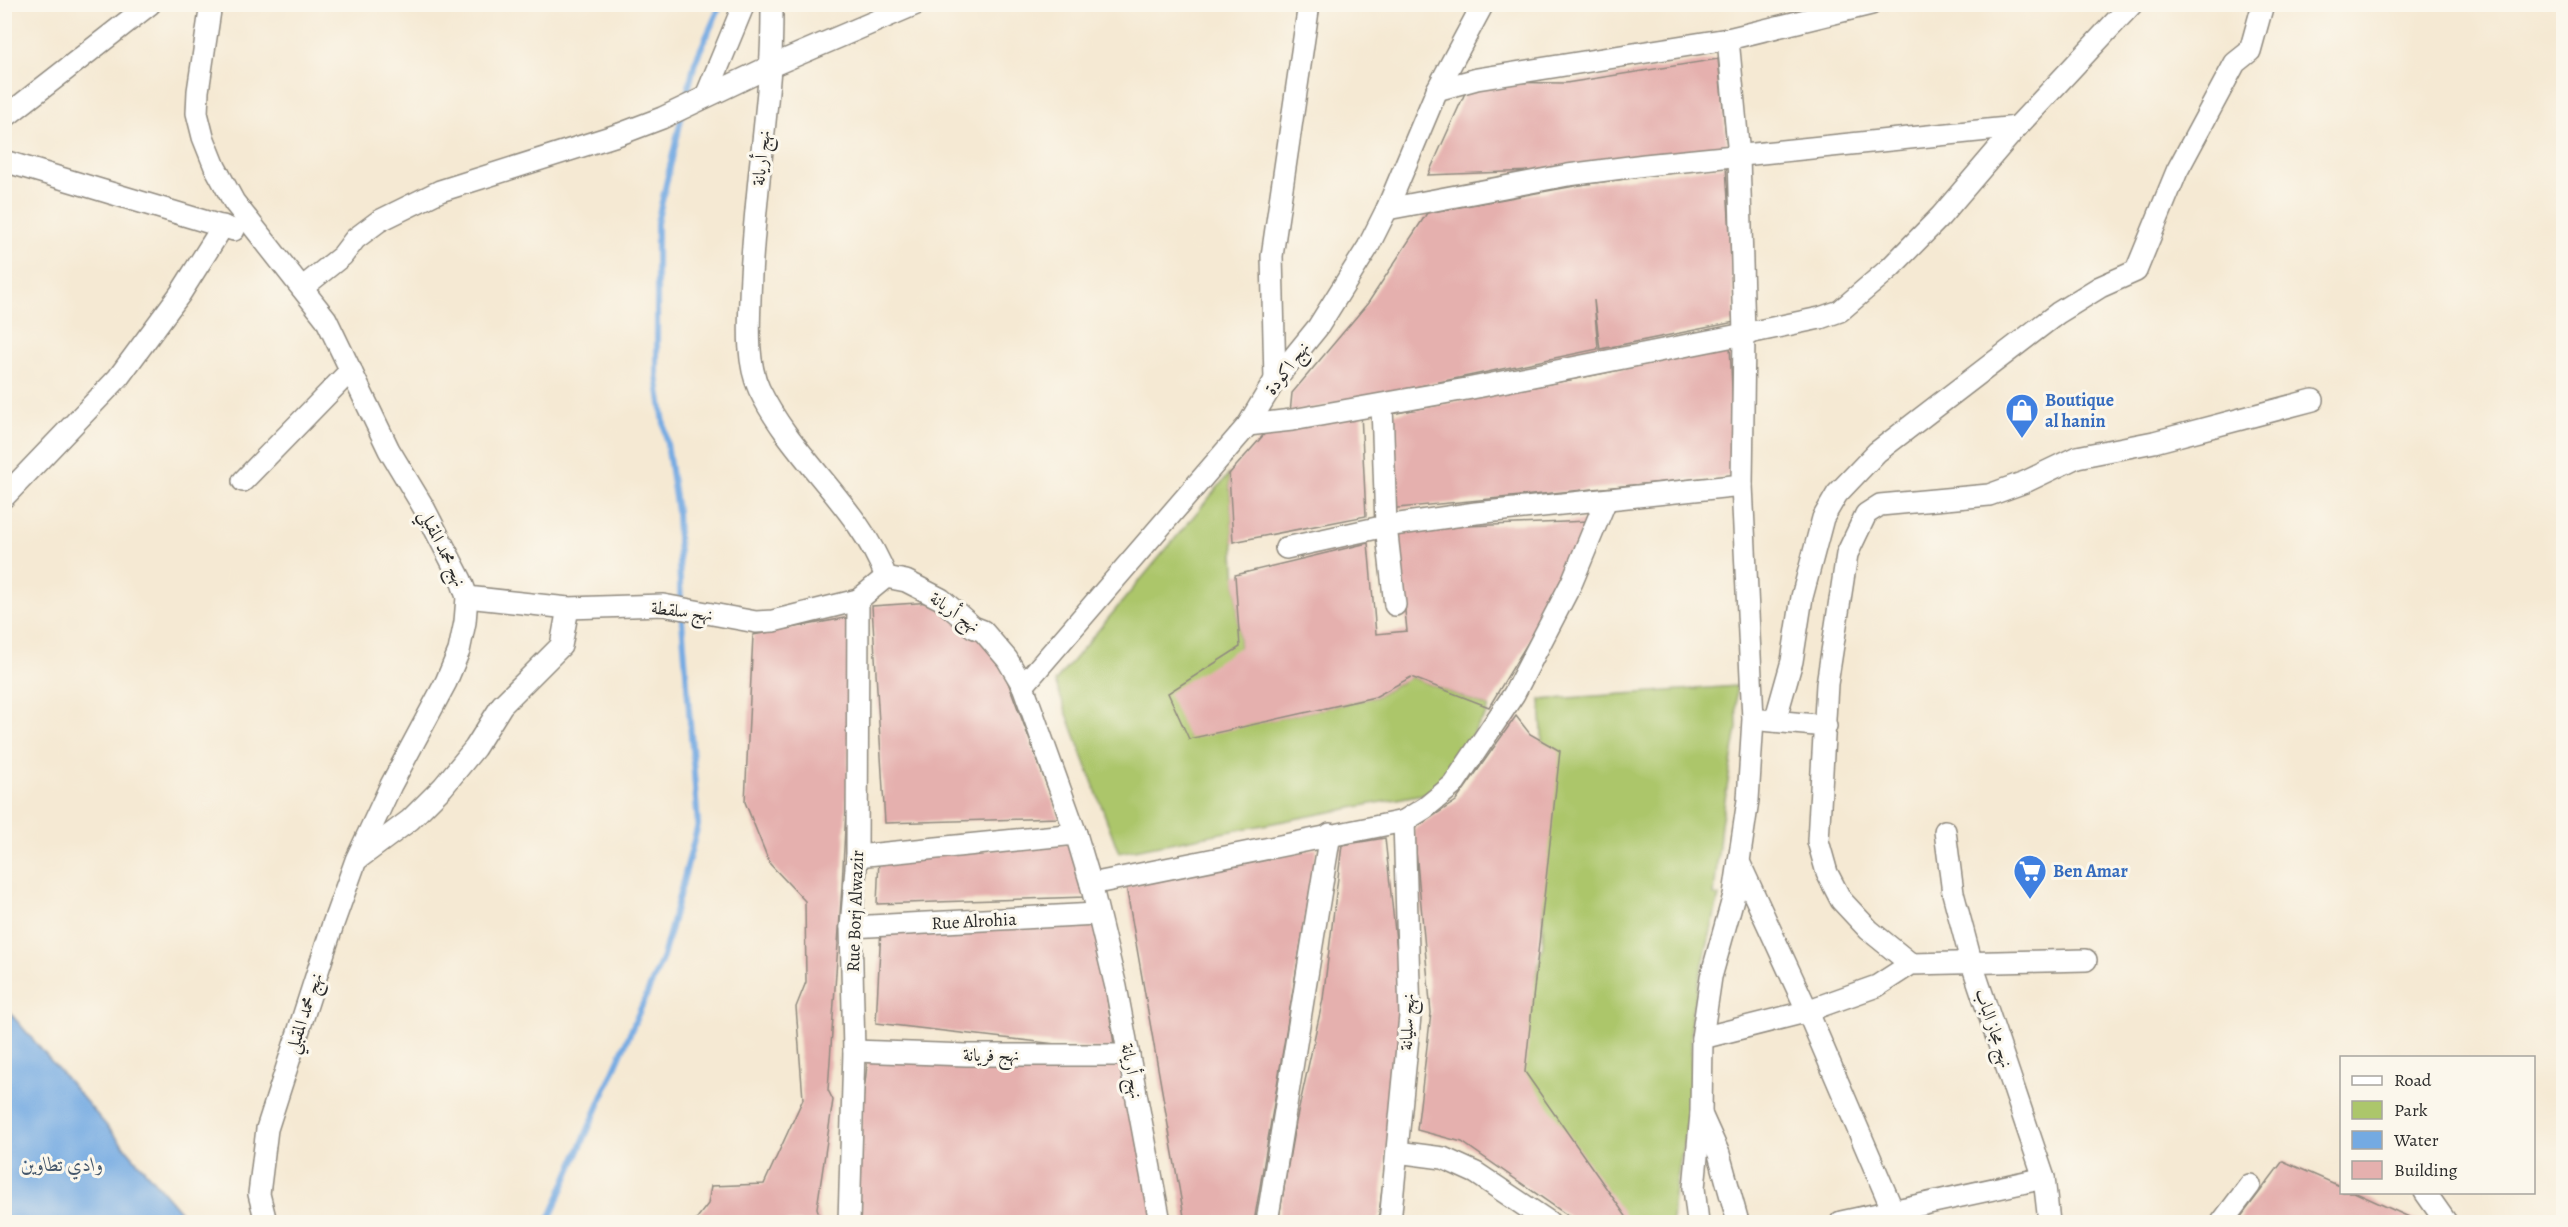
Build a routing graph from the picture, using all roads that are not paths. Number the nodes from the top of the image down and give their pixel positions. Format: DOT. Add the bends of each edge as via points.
graph roads {
  1 [pos="150,4"];
  2 [pos="211,4"];
  3 [pos="744,4"];
  4 [pos="772,4"];
  5 [pos="916,4"];
  6 [pos="1310,4"];
  7 [pos="1483,4"];
  8 [pos="2132,4"];
  9 [pos="2263,4"];
  10 [pos="1866,5"];
  11 [pos="1728,39"];
  12 [pos="771,66"];
  13 [pos="1437,90"];
  14 [pos="706,96"];
  15 [pos="4,118"];
  16 [pos="2017,127"];
  17 [pos="1739,156"];
  18 [pos="4,160"];
  19 [pos="1387,209"];
  20 [pos="223,226"];
  21 [pos="261,238"];
  22 [pos="302,288"];
  23 [pos="1744,334"];
  24 [pos="351,370"];
  25 [pos="1275,380"];
  26 [pos="2313,400"];
  27 [pos="1382,405"];
  28 [pos="1248,425"];
  29 [pos="243,481"];
  30 [pos="1742,485"];
  31 [pos="4,497"];
  32 [pos="1606,500"];
  33 [pos="1386,525"];
  34 [pos="1286,548"];
  35 [pos="885,577"];
  36 [pos="467,597"];
  37 [pos="858,600"];
  38 [pos="1395,605"];
  39 [pos="568,608"];
  40 [pos="1023,686"];
  41 [pos="1753,719"];
  42 [pos="1775,722"];
  43 [pos="1826,726"];
  44 [pos="1404,821"];
  45 [pos="1945,831"];
  46 [pos="1076,834"];
  47 [pos="1330,834"];
  48 [pos="857,856"];
  49 [pos="356,860"];
  50 [pos="1739,862"];
  51 [pos="1091,884"];
  52 [pos="1096,914"];
  53 [pos="851,927"];
  54 [pos="2086,960"];
  55 [pos="1971,961"];
  56 [pos="1911,964"];
  57 [pos="1807,1010"];
  58 [pos="1702,1038"];
  59 [pos="854,1051"];
  60 [pos="1129,1055"];
  61 [pos="1701,1114"];
  62 [pos="1397,1152"];
  63 [pos="2044,1178"];
  64 [pos="2250,1185"];
  65 [pos="2426,1194"];
  66 [pos="1893,1217"];
  67 [pos="266,1222"];
  68 [pos="849,1222"];
  69 [pos="1160,1222"];
  70 [pos="1267,1222"];
  71 [pos="1390,1222"];
  72 [pos="1549,1222"];
  73 [pos="1698,1222"];
  74 [pos="1738,1222"];
  75 [pos="1841,1222"];
  76 [pos="2049,1222"];
  77 [pos="2222,1222"];
  78 [pos="2446,1222"];
  1 -- 15 [label="street"];
  2 -- 21 [label="street, نهج محمد المقبلي" via="197,113 215,167 234,202"];
  3 -- 14 [label="street"];
  4 -- 12 [label="street, نهج أريانة"];
  5 -- 12 [label="street"];
  6 -- 25 [label="street" via="1272,256"];
  7 -- 13 [label="street, نهج اكودة"];
  8 -- 16 [label="street"];
  9 -- 42 [label="street" via="2250,51 2235,63 2177,171 2136,271 2058,313 1877,452 1837,494 1823,518"];
  10 -- 11 [label="street"];
  11 -- 13 [label="street" via="1478,79"];
  11 -- 17 [label="street"];
  12 -- 14 [label="street"];
  12 -- 35 [label="street, نهج أريانة" via="751,255 752,365 770,409 871,545"];
  13 -- 19 [label="street, نهج اكودة"];
  14 -- 22 [label="street" via="620,134 440,191 379,221"];
  16 -- 17 [label="street"];
  16 -- 23 [label="street" via="1941,216 1840,311"];
  17 -- 19 [label="street" via="1568,175"];
  17 -- 23 [label="street"];
  18 -- 20 [label="street"];
  19 -- 25 [label="street, نهج اكودة" via="1347,284"];
  20 -- 21 [label="street"];
  20 -- 31 [label="street" via="180,294 118,378"];
  21 -- 22 [label="street, نهج محمد المقبلي"];
  22 -- 24 [label="street, نهج محمد المقبلي" via="326,319"];
  23 -- 27 [label="street"];
  23 -- 30 [label="street"];
  24 -- 29 [label="street"];
  24 -- 36 [label="street, نهج محمد المقبلي" via="388,450 449,554"];
  25 -- 28 [label="street, نهج اكودة"];
  26 -- 43 [label="street" via="2154,442 2077,457 1989,495 1880,505 1866,514 1847,554 1827,684"];
  27 -- 28 [label="street"];
  27 -- 33 [label="street"];
  28 -- 40 [label="street, نهج اكودة"];
  30 -- 32 [label="street"];
  30 -- 41 [label="street"];
  32 -- 33 [label="street"];
  32 -- 44 [label="street" via="1572,582 1514,694 1453,785"];
  33 -- 34 [label="street"];
  33 -- 38 [label="street"];
  35 -- 37 [label="street, نهج سلقطة"];
  35 -- 40 [label="street, نهج أريانة" via="906,581 941,599 973,627 984,631"];
  36 -- 39 [label="street, نهج سلقطة"];
  36 -- 49 [label="street, نهج محمد المقبلي" via="459,651"];
  37 -- 39 [label="street, نهج سلقطة" via="765,622 663,605"];
  37 -- 48 [label="street, Rue Borj Alwazir"];
  39 -- 49 [label="street" via="561,646 502,705 443,788 410,820"];
  40 -- 46 [label="street, نهج أريانة"];
  41 -- 42 [label="street"];
  41 -- 50 [label="street"];
  42 -- 43 [label="street"];
  43 -- 56 [label="street" via="1818,841 1827,873 1841,900 1869,930"];
  44 -- 47 [label="street"];
  44 -- 62 [label="street, نهج سليانة" via="1410,1016"];
  45 -- 55 [label="street, نهج مجاز الباب" via="1953,893"];
  46 -- 48 [label="street"];
  46 -- 51 [label="street, نهج أريانة"];
  47 -- 51 [label="street"];
  47 -- 70 [label="street"];
  48 -- 53 [label="street, Rue Borj Alwazir"];
  49 -- 67 [label="street, نهج محمد المقبلي" via="267,1130 259,1194"];
  50 -- 57 [label="street"];
  50 -- 58 [label="street" via="1711,977"];
  51 -- 52 [label="street, نهج أريانة"];
  52 -- 53 [label="street, Rue Alrohia"];
  52 -- 60 [label="street, نهج أريانة"];
  53 -- 59 [label="street, Rue Borj Alwazir"];
  54 -- 55 [label="street"];
  55 -- 56 [label="street"];
  55 -- 63 [label="street, نهج مجاز الباب"];
  56 -- 57 [label="street" via="1877,986"];
  57 -- 58 [label="street"];
  57 -- 66 [label="street"];
  58 -- 61 [label="street"];
  59 -- 60 [label="street, نهج فريانة"];
  59 -- 68 [label="street, Rue Borj Alwazir"];
  60 -- 69 [label="street, نهج أريانة"];
  61 -- 73 [label="street" via="1694,1188"];
  61 -- 74 [label="street" via="1719,1154"];
  62 -- 71 [label="street, نهج سليانة"];
  62 -- 72 [label="street" via="1443,1158 1476,1173"];
  63 -- 66 [label="street"];
  63 -- 76 [label="street, نهج مجاز الباب"];
  64 -- 77 [label="street"];
  65 -- 78 [label="street"];
  66 -- 75 [label="street"];
}
